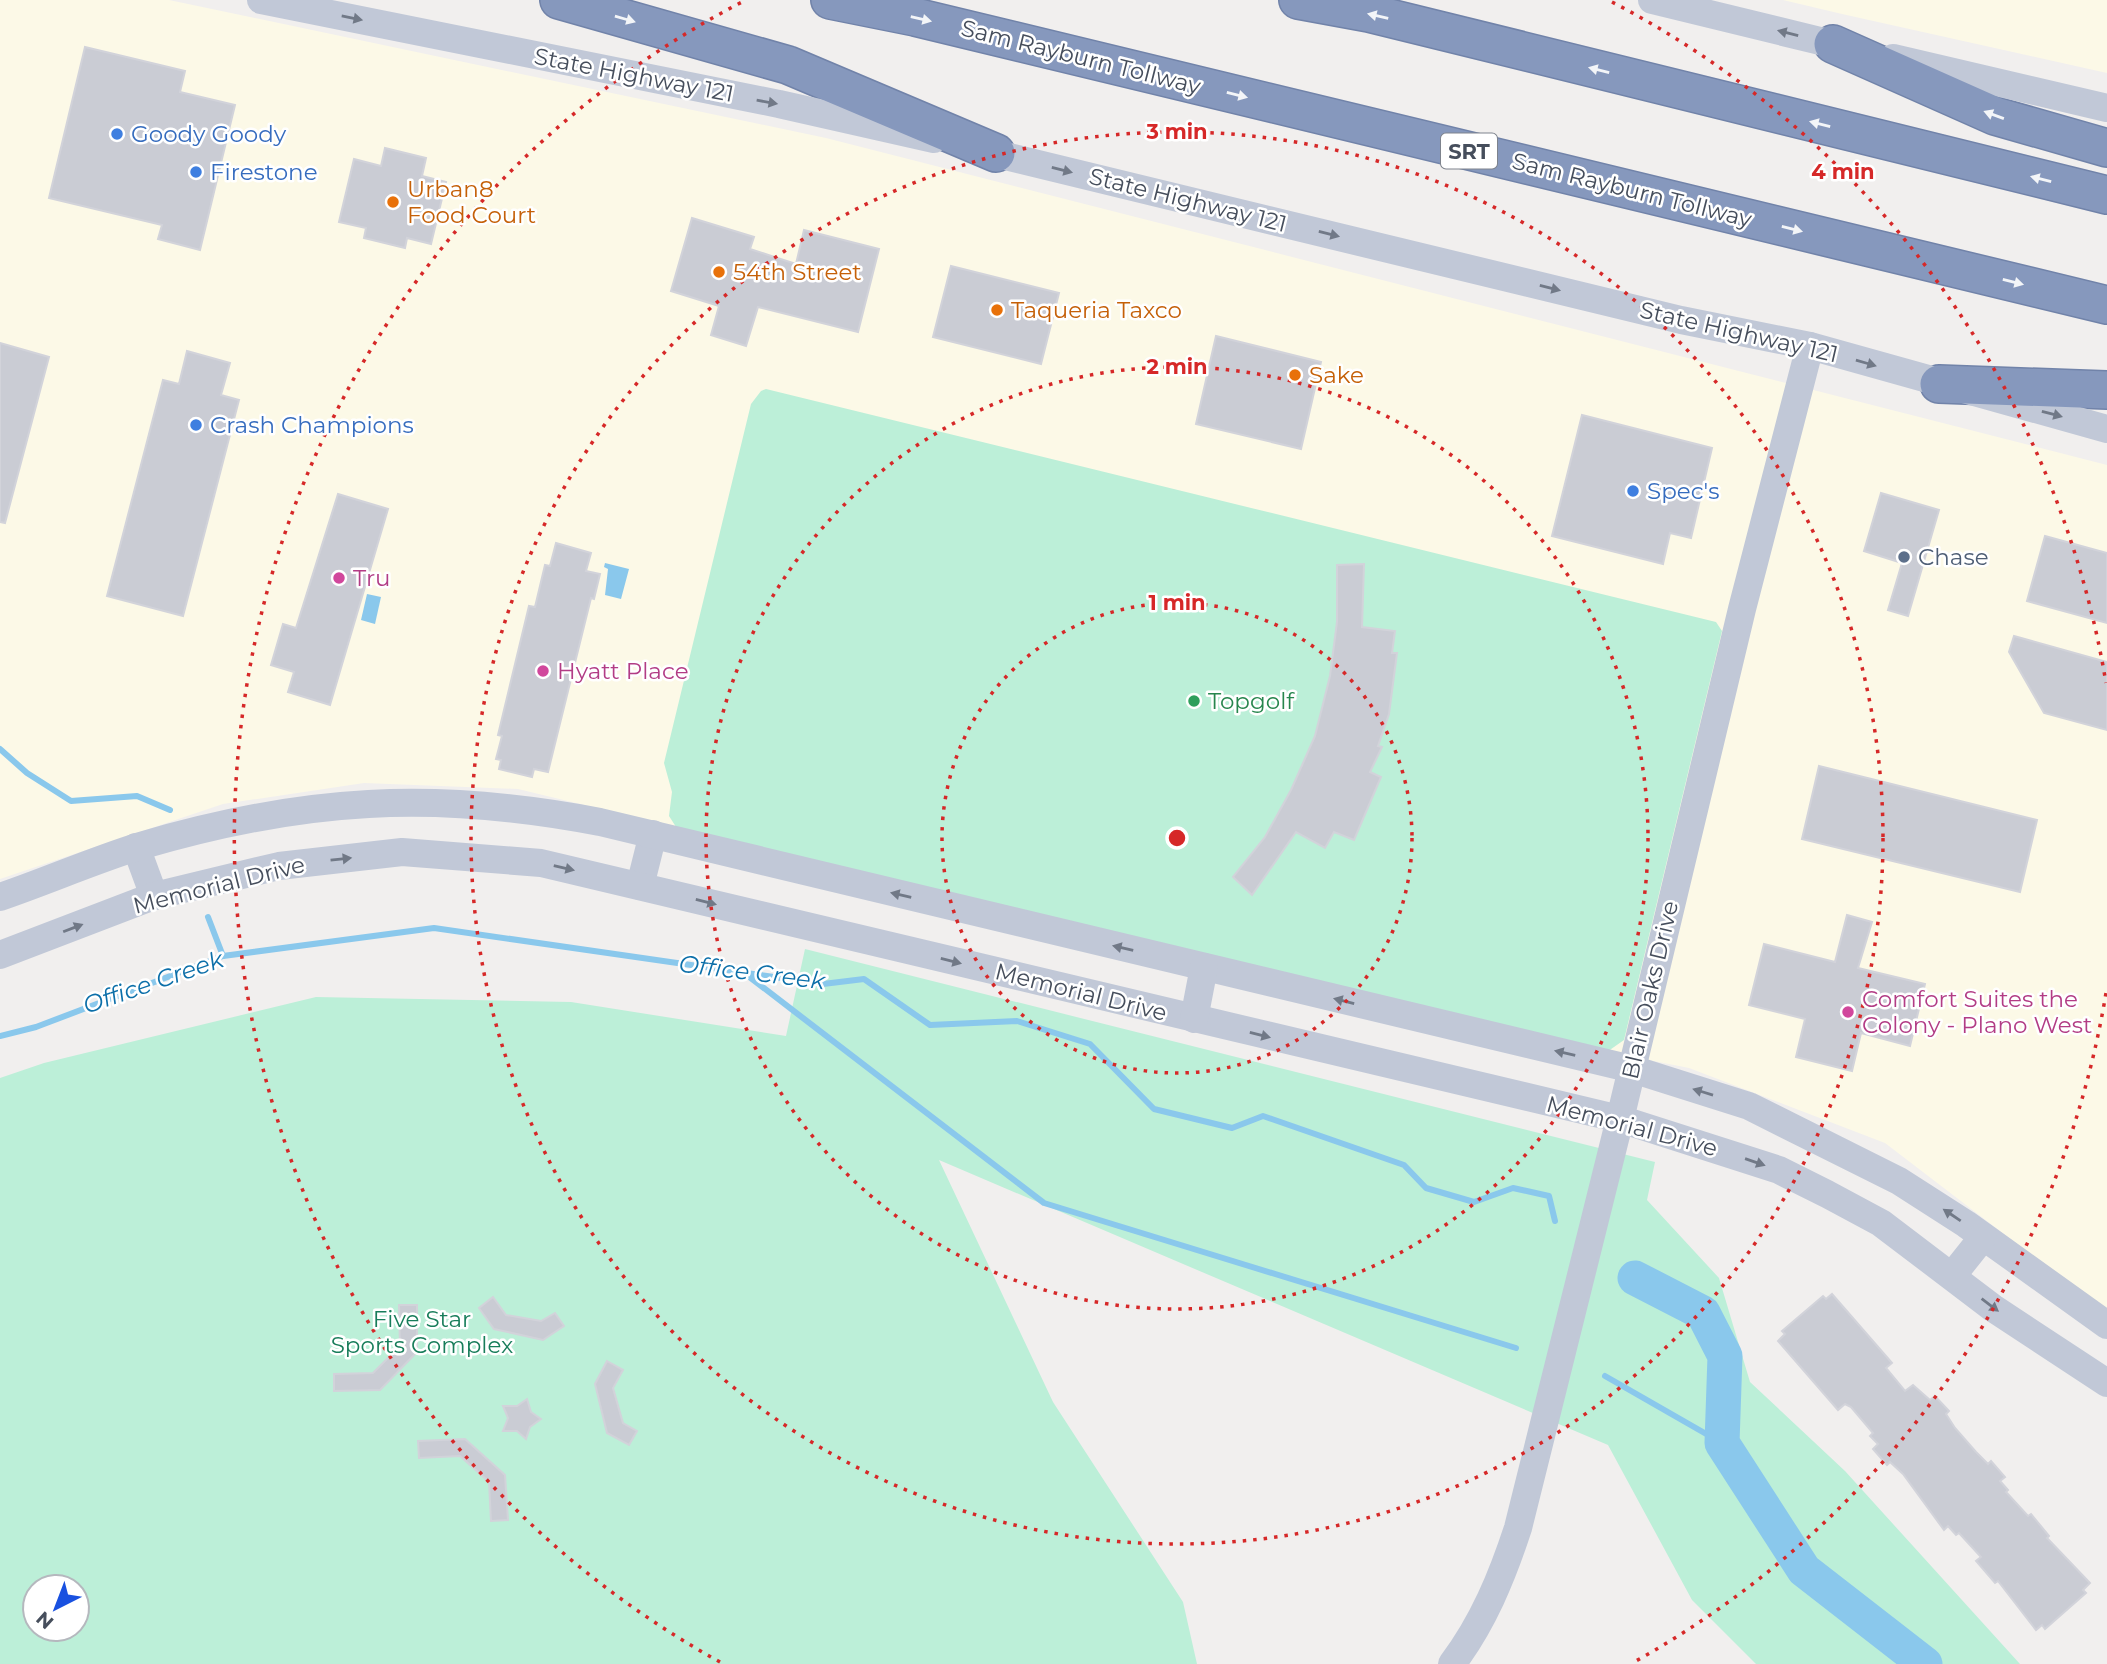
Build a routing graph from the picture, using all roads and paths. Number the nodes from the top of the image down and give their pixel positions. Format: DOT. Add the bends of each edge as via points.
graph roads {
  1 [pos="261,0"];
  2 [pos="559,0"];
  3 [pos="830,0"];
  4 [pos="1298,0"];
  5 [pos="1652,0"];
  6 [pos="1833,44"];
  7 [pos="2107,108"];
  8 [pos="2107,148"];
  9 [pos="996,153"];
  10 [pos="2107,195"];
  11 [pos="2107,305"];
  12 [pos="1810,346"];
  13 [pos="1939,384"];
  14 [pos="2107,390"];
  15 [pos="2107,429"];
  16 [pos="653,834"];
  17 [pos="136,847"];
  18 [pos="640,886"];
  19 [pos="154,896"];
  20 [pos="0,897"];
  21 [pos="0,955"];
  22 [pos="1204,967"];
  23 [pos="1194,1019"];
  24 [pos="1632,1069"];
  25 [pos="1620,1119"];
  26 [pos="1983,1237"];
  27 [pos="1952,1276"];
  28 [pos="2107,1325"];
  29 [pos="2107,1383"];
  30 [pos="1458,1662"];
  1 -- 9 [label="street, State Highway 121, one-way" via="779,104"];
  2 -- 9 [label="highway, one-way" via="788,65"];
  3 -- 11 [label="highway, Sam Rayburn Tollway / SRT, one-way"];
  10 -- 4 [label="highway, one-way" via="1382,16"];
  6 -- 5 [label="street, one-way"];
  6 -- 7 [label="street"];
  8 -- 6 [label="highway, one-way" via="1995,116"];
  9 -- 12 [label="street, State Highway 121, one-way" via="1681,320"];
  12 -- 13 [label="street, State Highway 121, one-way"];
  12 -- 24 [label="street, Blair Oaks Drive" via="1729,660"];
  13 -- 14 [label="highway"];
  13 -- 15 [label="street, State Highway 121, one-way"];
  16 -- 17 [label="street" via="529,809 402,802 295,809"];
  16 -- 18 [label="street"];
  22 -- 16 [label="street, one-way"];
  17 -- 19 [label="street"];
  17 -- 20 [label="street"];
  19 -- 18 [label="street, Memorial Drive, one-way" via="279,866 402,852 541,863"];
  18 -- 23 [label="street, Memorial Drive, one-way"];
  21 -- 19 [label="street, Memorial Drive, one-way"];
  22 -- 23 [label="street"];
  24 -- 22 [label="street, one-way"];
  23 -- 25 [label="street, Memorial Drive, one-way"];
  24 -- 25 [label="street, Blair Oaks Drive"];
  26 -- 24 [label="street, one-way" via="1899,1181 1749,1106"];
  25 -- 27 [label="street, Memorial Drive, one-way" via="1779,1170 1881,1223"];
  25 -- 30 [label="street, Blair Oaks Drive" via="1518,1528 1506,1566"];
  26 -- 27 [label="street"];
  26 -- 28 [label="street"];
  27 -- 29 [label="street, Memorial Drive, one-way"];
}
